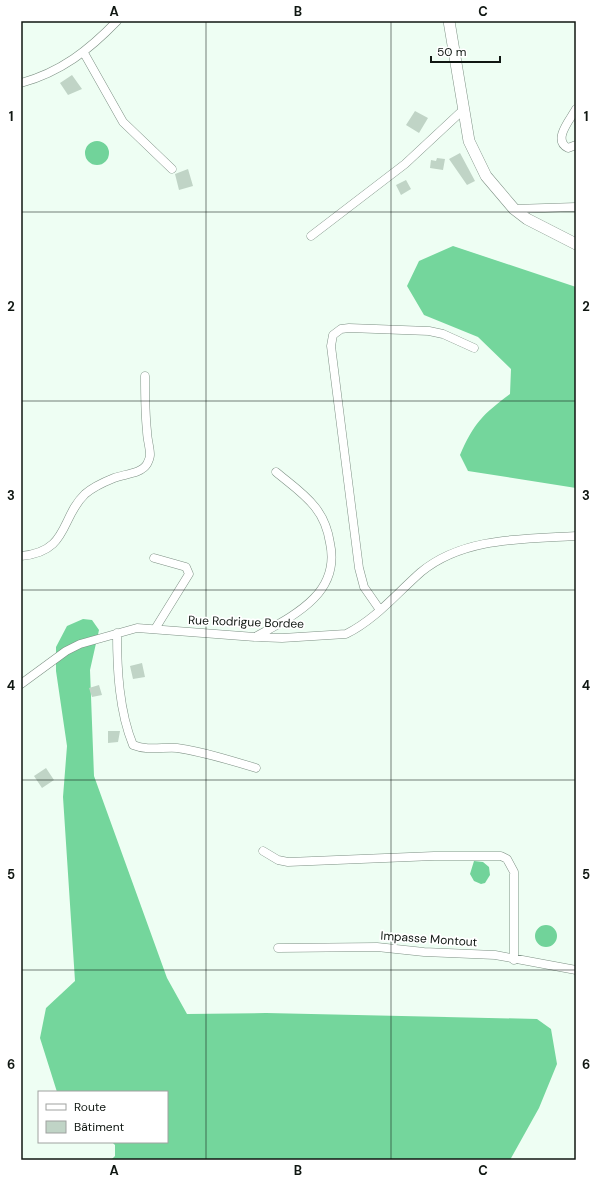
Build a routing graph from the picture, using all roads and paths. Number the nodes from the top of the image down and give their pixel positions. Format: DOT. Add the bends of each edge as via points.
graph roads {
  1 [pos="117,21"];
  2 [pos="449,21"];
  3 [pos="84,53"];
  4 [pos="21,83"];
  5 [pos="576,109"];
  6 [pos="463,110"];
  7 [pos="576,145"];
  8 [pos="172,169"];
  9 [pos="576,207"];
  10 [pos="514,209"];
  11 [pos="311,236"];
  12 [pos="576,244"];
  13 [pos="474,348"];
  14 [pos="145,376"];
  15 [pos="276,472"];
  16 [pos="576,536"];
  17 [pos="21,556"];
  18 [pos="154,558"];
  19 [pos="380,610"];
  20 [pos="155,629"];
  21 [pos="118,633"];
  22 [pos="255,637"];
  23 [pos="21,684"];
  24 [pos="256,768"];
  25 [pos="263,851"];
  26 [pos="278,948"];
  27 [pos="514,960"];
  28 [pos="576,970"];
  1 -- 3 [label="street"];
  2 -- 6 [label="street"];
  3 -- 4 [label="street" via="53,72"];
  3 -- 8 [label="street" via="122,122"];
  5 -- 7 [label="street" via="560,141 568,148"];
  6 -- 10 [label="street" via="469,141 475,156 486,176"];
  6 -- 11 [label="street" via="405,164"];
  9 -- 10 [label="street"];
  10 -- 12 [label="street"];
  13 -- 19 [label="street" via="443,334 429,331 349,328 341,329 333,335 331,346 359,568 364,586"];
  14 -- 17 [label="street" via="150,457 144,469 95,487 84,495 54,543 32,555"];
  15 -- 22 [label="street" via="319,513 328,534 333,560 331,574 321,591 291,617"];
  16 -- 19 [label="street, Rue Rodrigue Bordee" via="523,539 454,551 426,568"];
  18 -- 20 [label="street" via="186,567 189,574"];
  19 -- 22 [label="street, Rue Rodrigue Bordee" via="346,634"];
  20 -- 21 [label="street, Rue Rodrigue Bordee" via="137,628"];
  20 -- 22 [label="street, Rue Rodrigue Bordee"];
  21 -- 23 [label="street, Rue Rodrigue Bordee" via="72,648"];
  21 -- 24 [label="street" via="117,655 126,722 133,745 147,749 175,748 228,759"];
  25 -- 27 [label="street" via="278,860 288,862 501,856 507,859 514,872"];
  26 -- 27 [label="street, Impasse Montout" via="376,947 495,955"];
  27 -- 28 [label="street, Impasse Montout"];
}
